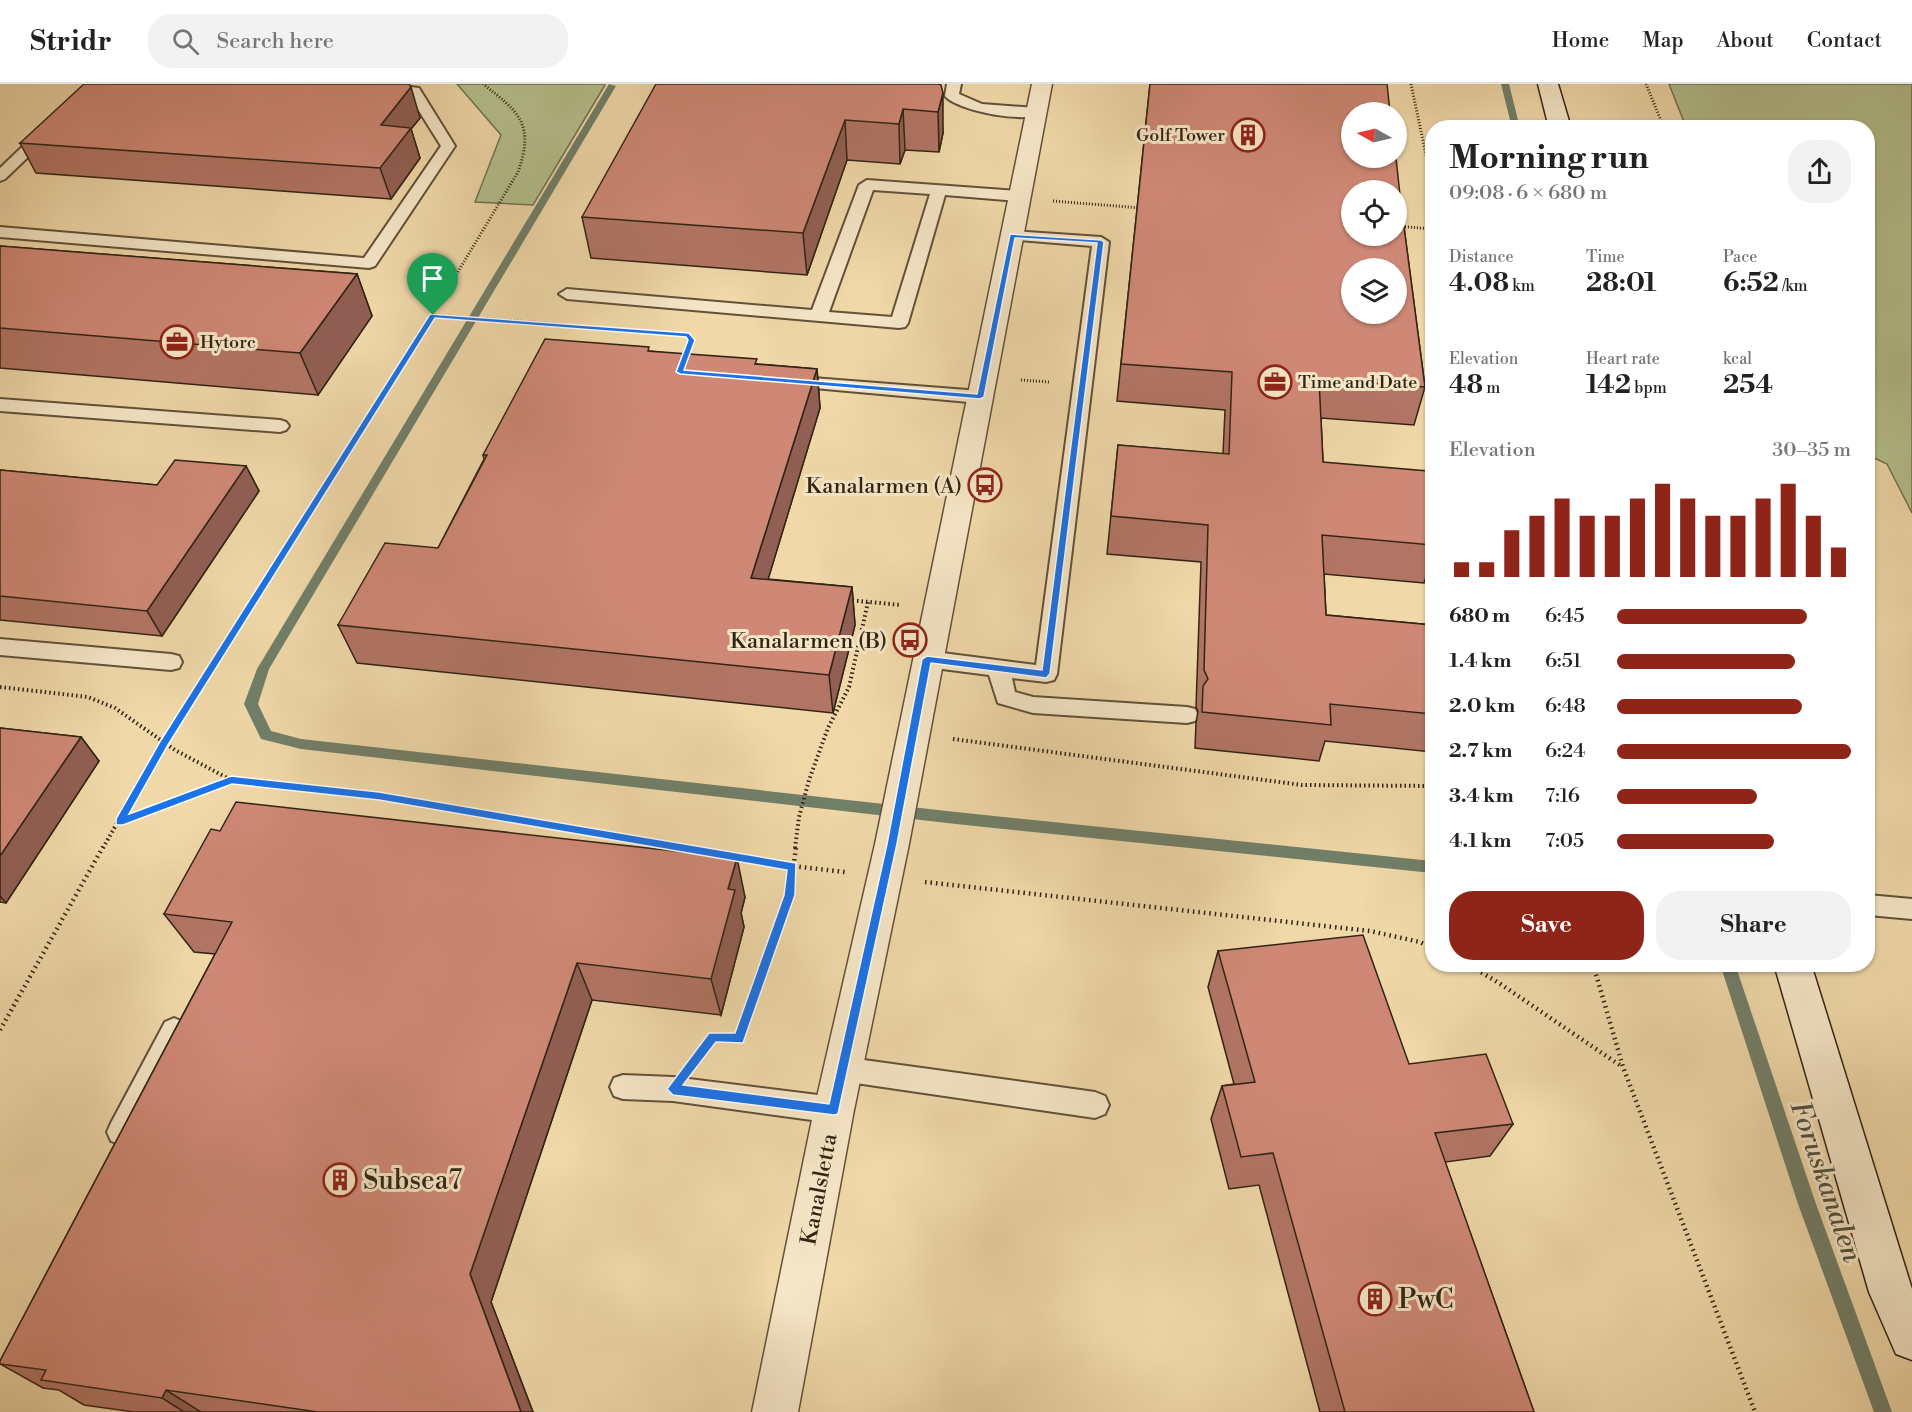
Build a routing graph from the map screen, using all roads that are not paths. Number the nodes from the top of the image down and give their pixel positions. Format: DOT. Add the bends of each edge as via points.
graph roads {
  1 [pos="954,84"];
  2 [pos="1042,84"];
  3 [pos="1548,84"];
  4 [pos="370,87"];
  5 [pos="1036,112"];
  6 [pos="1558,120"];
  7 [pos="55,123"];
  8 [pos="0,176"];
  9 [pos="939,191"];
  10 [pos="1032,198"];
  11 [pos="0,232"];
  12 [pos="1012,236"];
  13 [pos="567,294"];
  14 [pos="819,315"];
  15 [pos="774,380"];
  16 [pos="980,397"];
  17 [pos="0,405"];
  18 [pos="280,426"];
  19 [pos="0,647"];
  20 [pos="927,659"];
  21 [pos="171,662"];
  22 [pos="999,670"];
  23 [pos="1187,715"];
  24 [pos="1875,906"];
  25 [pos="1912,909"];
  26 [pos="1794,972"];
  27 [pos="174,1030"];
  28 [pos="842,1069"];
  29 [pos="623,1087"];
  30 [pos="1095,1106"];
  31 [pos="834,1110"];
  32 [pos="109,1157"];
  33 [pos="1912,1338"];
  34 [pos="775,1412"];
  1 -- 5 [label="lane" via="952,96 964,105"];
  2 -- 5 [label="street, Kanalsletta"];
  3 -- 6 [label="street"];
  4 -- 11 [label="lane" via="414,91 447,146 369,263"];
  5 -- 10 [label="street, Kanalsletta"];
  7 -- 8 [label="lane"];
  9 -- 10 [label="lane"];
  9 -- 14 [label="lane" via="867,185"];
  9 -- 14 [label="lane" via="899,323"];
  10 -- 12 [label="street, Kanalsletta"];
  12 -- 16 [label="street, Kanalsletta"];
  12 -- 22 [label="lane" via="1101,242 1046,674"];
  13 -- 14 [label="lane"];
  15 -- 16 [label="lane"];
  16 -- 20 [label="street, Kanalsletta"];
  17 -- 18 [label="lane"];
  19 -- 21 [label="lane"];
  20 -- 22 [label="lane"];
  20 -- 28 [label="street, Kanalsletta" via="892,844"];
  22 -- 23 [label="lane" via="1006,697 1033,705"];
  24 -- 25 [label="lane"];
  26 -- 33 [label="street" via="1891,1292"];
  27 -- 32 [label="lane"];
  28 -- 30 [label="lane"];
  28 -- 31 [label="street, Kanalsletta"];
  29 -- 31 [label="lane" via="673,1089"];
  31 -- 34 [label="street, Kanalsletta"];
}
